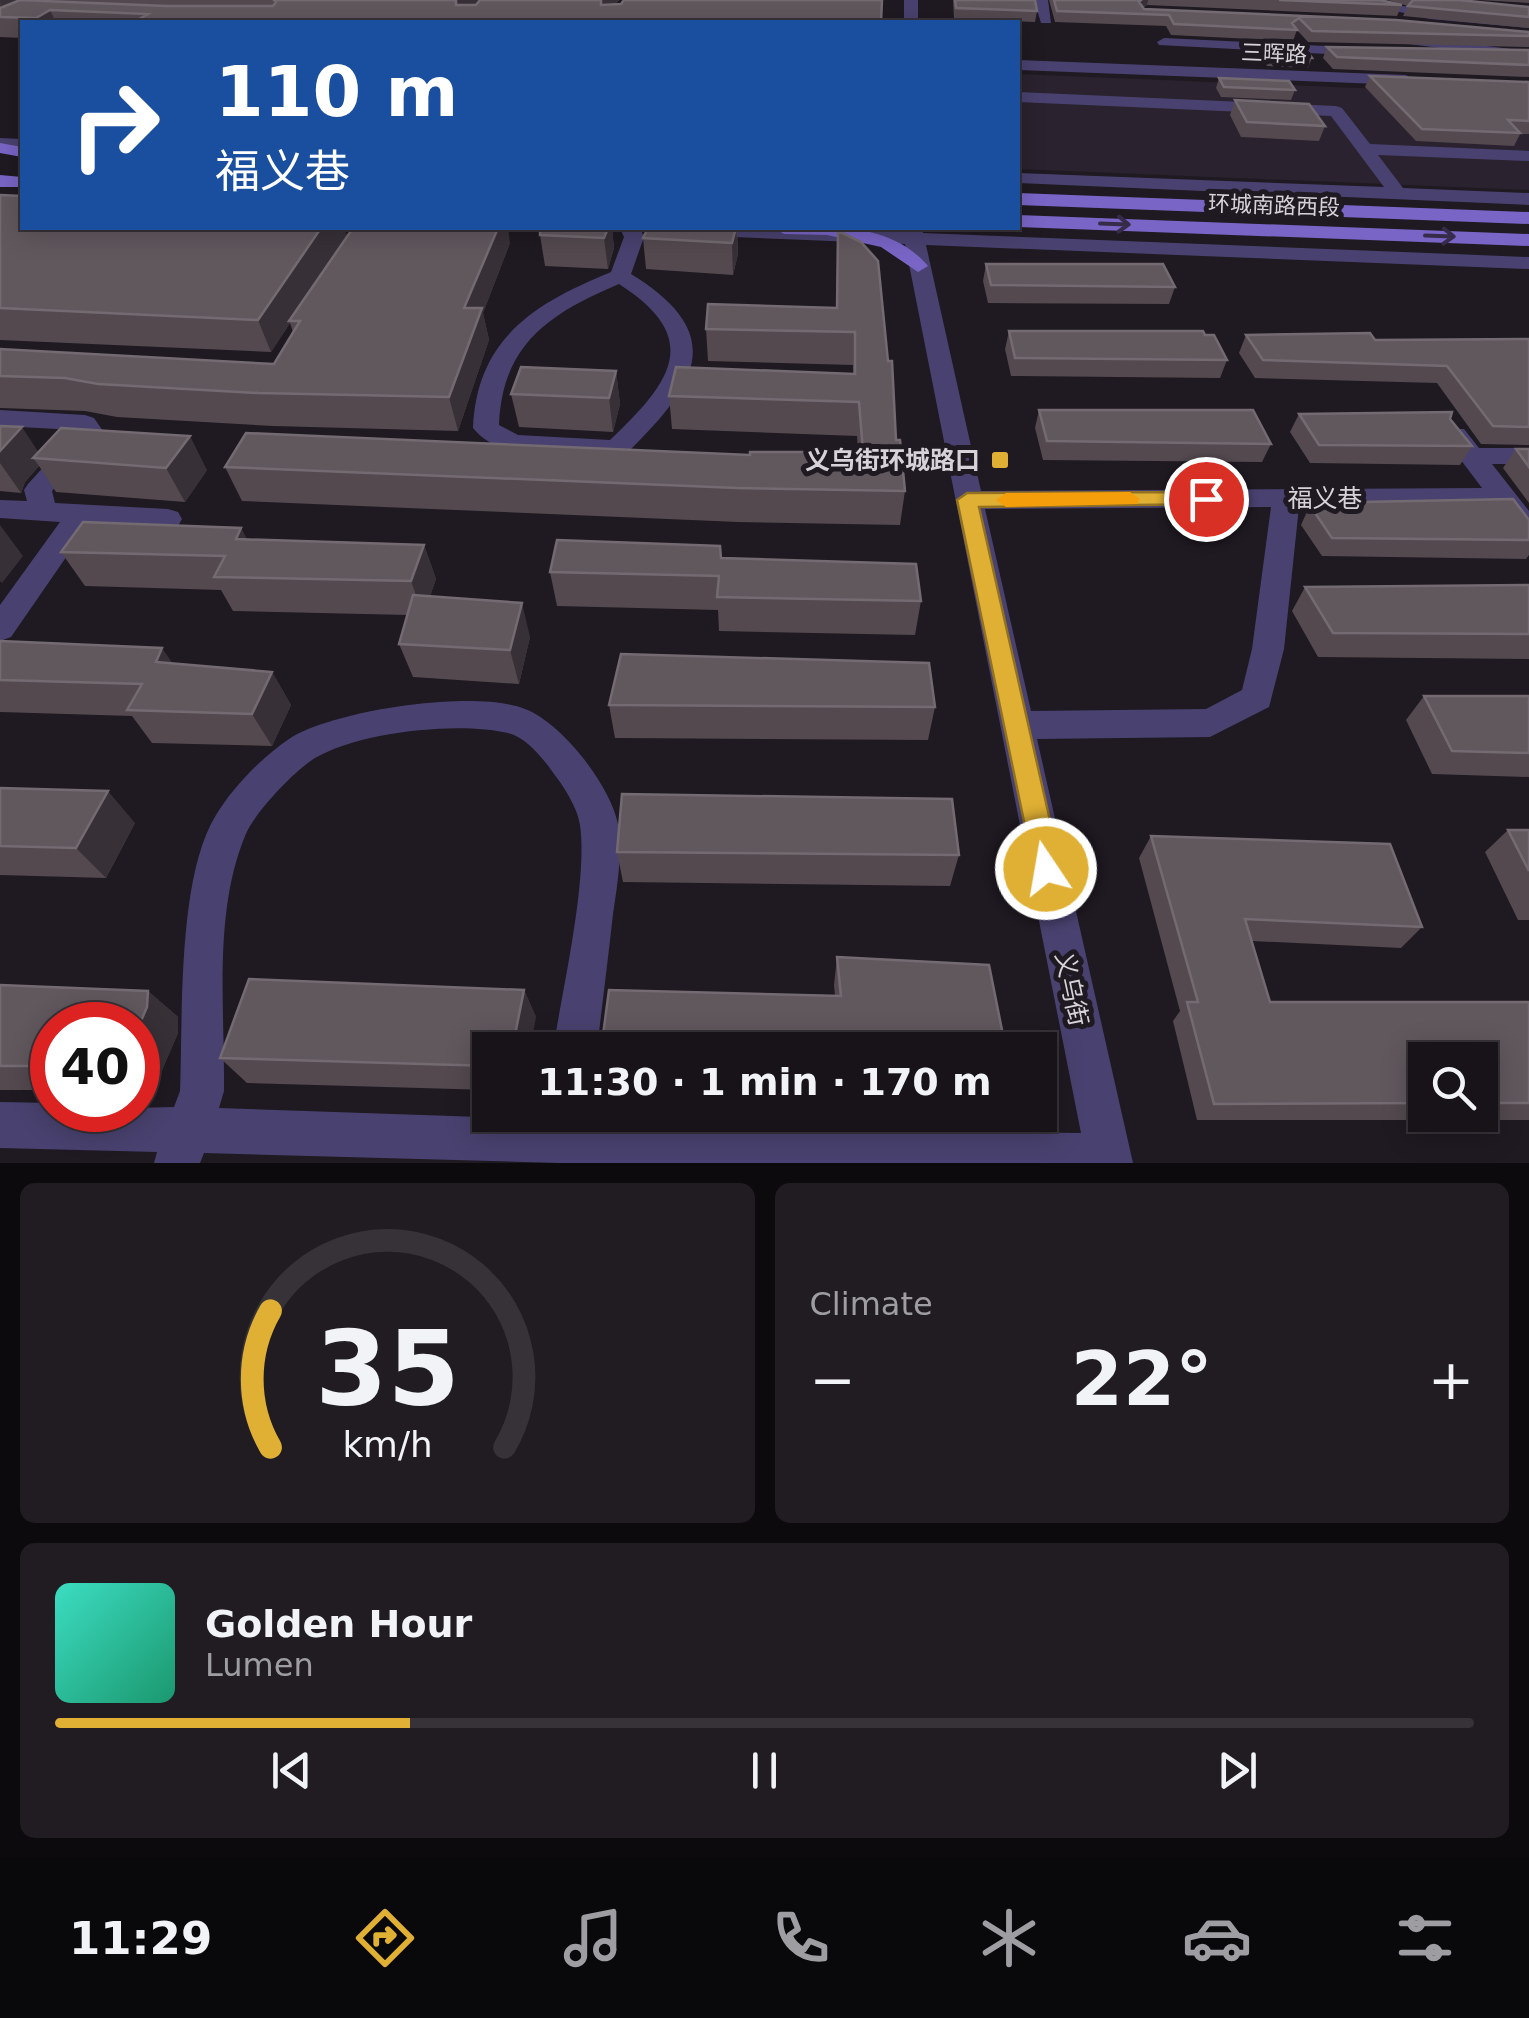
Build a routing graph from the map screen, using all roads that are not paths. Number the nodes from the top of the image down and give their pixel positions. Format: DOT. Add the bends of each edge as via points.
graph roads {
  1 [pos="1041,0"];
  2 [pos="1359,0"];
  3 [pos="1374,0"];
  4 [pos="1428,0"];
  5 [pos="1341,8"];
  6 [pos="1529,11"];
  7 [pos="1400,12"];
  8 [pos="1046,20"];
  9 [pos="1448,23"];
  10 [pos="1529,24"];
  11 [pos="1307,29"];
  12 [pos="1529,36"];
  13 [pos="1325,50"];
  14 [pos="1447,51"];
  15 [pos="1352,52"];
  16 [pos="1526,54"];
  17 [pos="1020,66"];
  18 [pos="1458,69"];
  19 [pos="1178,71"];
  20 [pos="1341,72"];
  21 [pos="1427,75"];
  22 [pos="1020,97"];
  23 [pos="1365,149"];
  24 [pos="1529,156"];
  25 [pos="1020,181"];
  26 [pos="1447,196"];
  27 [pos="1529,199"];
  28 [pos="1020,200"];
  29 [pos="1395,204"];
  30 [pos="1465,216"];
  31 [pos="1529,218"];
  32 [pos="1020,220"];
  33 [pos="631,230"];
  34 [pos="717,230"];
  35 [pos="832,230"];
  36 [pos="857,235"];
  37 [pos="1529,240"];
  38 [pos="914,243"];
  39 [pos="1529,263"];
  40 [pos="620,276"];
  41 [pos="0,418"];
  42 [pos="1529,456"];
  43 [pos="1286,498"];
  44 [pos="967,500"];
  45 [pos="1514,502"];
  46 [pos="0,509"];
  47 [pos="44,512"];
  48 [pos="81,514"];
  49 [pos="168,519"];
  50 [pos="1529,530"];
  51 [pos="0,628"];
  52 [pos="1014,726"];
  53 [pos="577,1032"];
  54 [pos="0,1125"];
  55 [pos="564,1139"];
  56 [pos="183,1146"];
  57 [pos="853,1158"];
  58 [pos="1109,1160"];
  1 -- 8 [label="street"];
  2 -- 3 [label="street"];
  2 -- 7 [label="street"];
  4 -- 6 [label="street"];
  5 -- 7 [label="street"];
  7 -- 9 [label="street" via="1392,24"];
  9 -- 10 [label="street"];
  9 -- 12 [label="street"];
  9 -- 14 [label="street"];
  11 -- 13 [label="street"];
  13 -- 15 [label="street"];
  13 -- 19 [label="street" via="1159,34"];
  13 -- 20 [label="street"];
  14 -- 15 [label="street"];
  14 -- 15 [label="street" via="1376,36"];
  14 -- 16 [label="street"];
  14 -- 18 [label="street"];
  17 -- 19 [label="street, 三晖路"];
  19 -- 20 [label="street, 三晖路"];
  20 -- 21 [label="street, 三晖路"];
  22 -- 23 [label="street" via="1336,111"];
  23 -- 24 [label="street"];
  23 -- 29 [label="street"];
  25 -- 29 [label="main road"];
  26 -- 27 [label="street"];
  26 -- 29 [label="street"];
  26 -- 30 [label="street"];
  28 -- 29 [label="main road, 环城南路西段"];
  29 -- 30 [label="main road, 环城南路西段"];
  30 -- 31 [label="main road, 环城南路西段"];
  32 -- 37 [label="main road, 环城南路西段, one-way"];
  33 -- 40 [label="street"];
  34 -- 36 [label="street"];
  35 -- 36 [label="main road"];
  36 -- 38 [label="street"];
  38 -- 39 [label="street"];
  38 -- 44 [label="street, 义乌街"];
  40 -- 40 [label="street" via="536,315 517,332 486,402 486,428 512,444 616,449 650,418 680,366 684,342 664,302"];
  41 -- 47 [label="street" via="85,423 90,430 38,490"];
  42 -- 45 [label="street" via="1464,445"];
  43 -- 44 [label="street, 福义巷"];
  43 -- 45 [label="street, 福义巷"];
  43 -- 52 [label="street" via="1257,698 1210,723"];
  44 -- 52 [label="street, 义乌街"];
  45 -- 50 [label="street"];
  46 -- 47 [label="street"];
  47 -- 48 [label="street"];
  48 -- 49 [label="street"];
  48 -- 51 [label="street"];
  52 -- 58 [label="street, 义乌街"];
  53 -- 56 [label="street" via="599,823 577,777 554,746 518,720 435,714 372,724 303,748 252,794 228,828 207,905 202,1091"];
  54 -- 56 [label="street"];
  55 -- 56 [label="street"];
  55 -- 57 [label="street"];
  57 -- 58 [label="street"];
}
